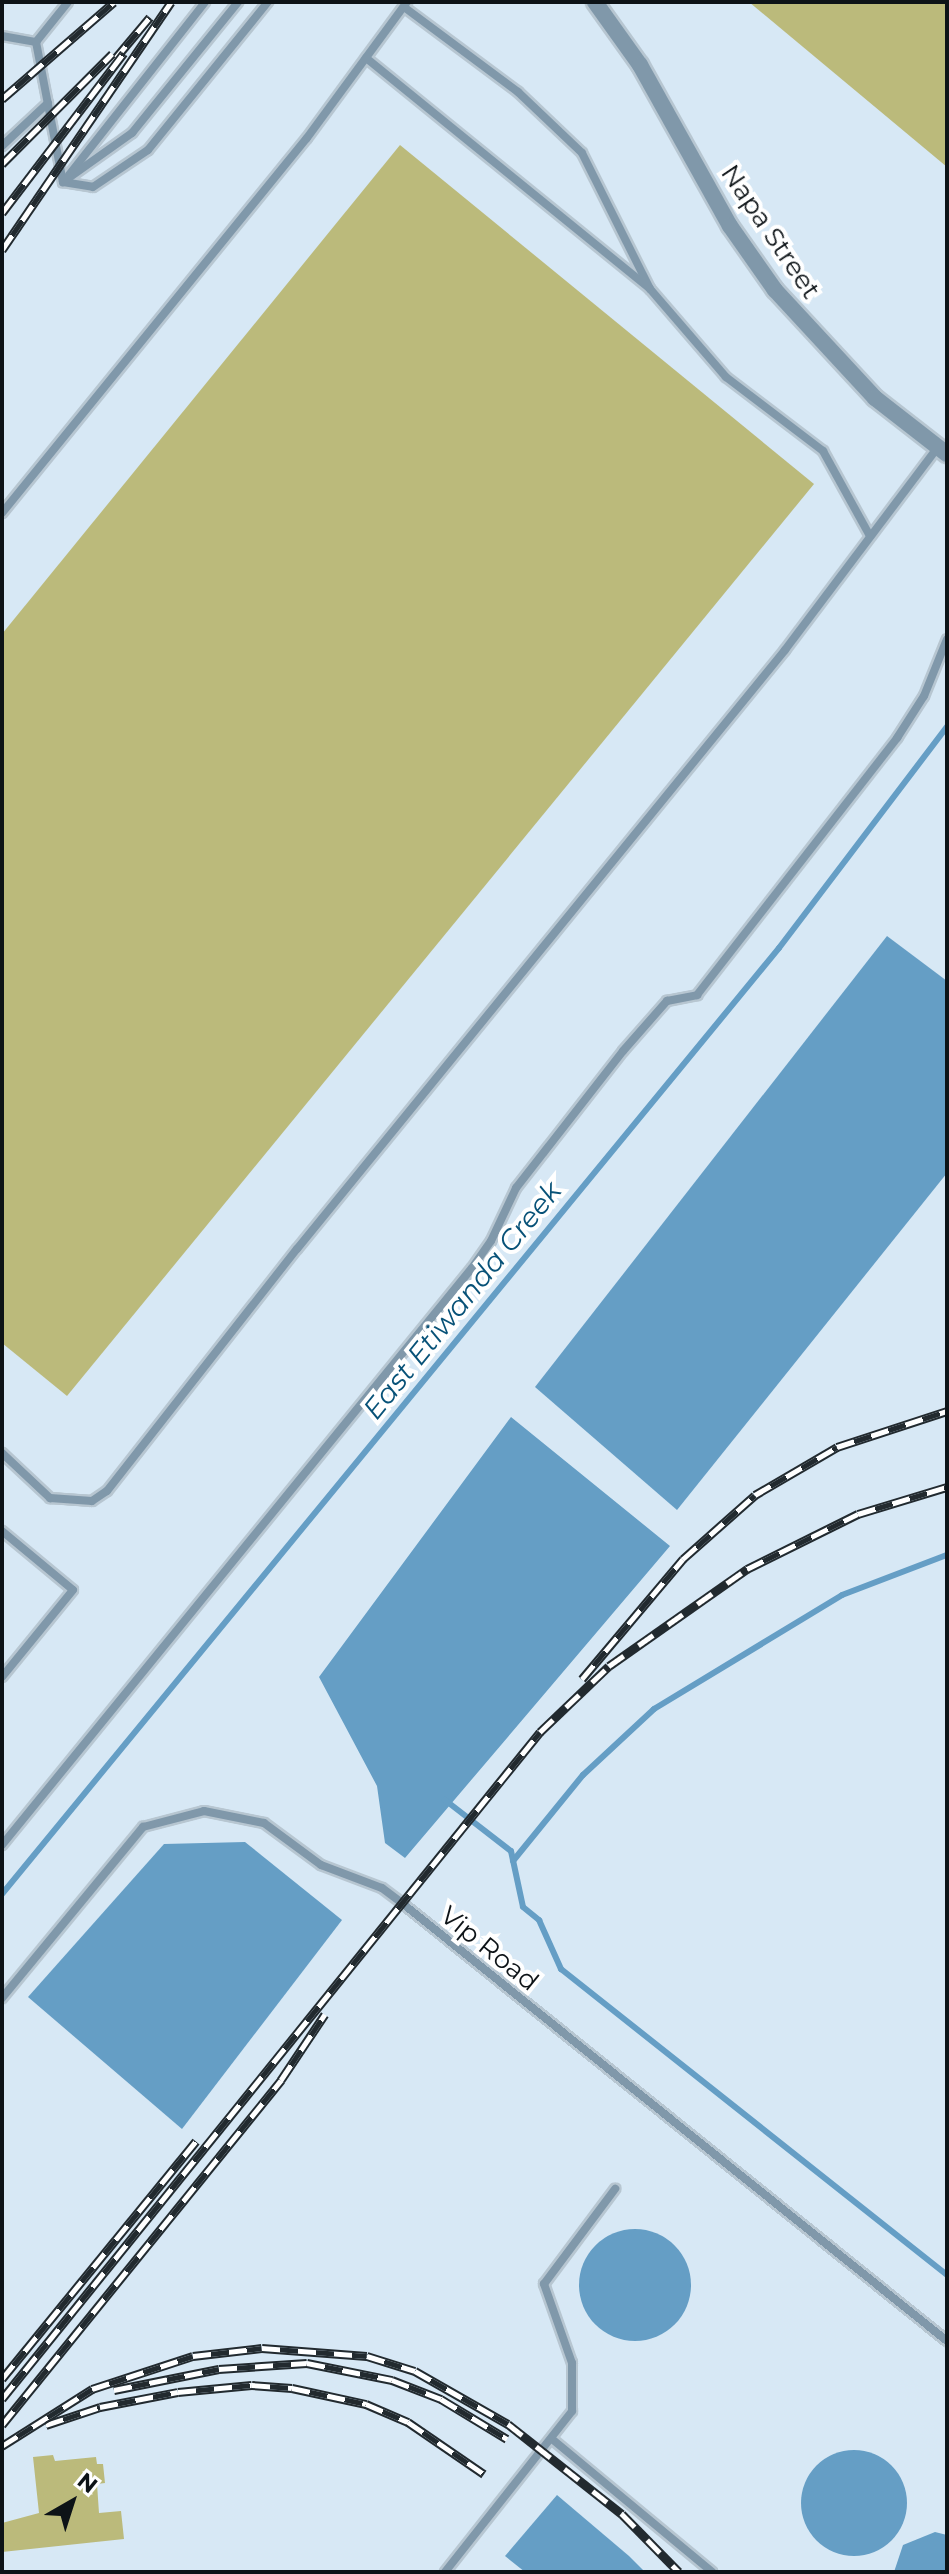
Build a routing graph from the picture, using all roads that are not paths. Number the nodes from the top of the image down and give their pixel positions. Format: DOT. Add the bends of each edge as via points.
graph roads {
  1 [pos="68,2"];
  2 [pos="205,2"];
  3 [pos="238,2"];
  4 [pos="268,2"];
  5 [pos="595,2"];
  6 [pos="406,4"];
  7 [pos="2,36"];
  8 [pos="36,42"];
  9 [pos="366,58"];
  10 [pos="48,103"];
  11 [pos="2,146"];
  12 [pos="63,182"];
  13 [pos="650,289"];
  14 [pos="942,451"];
  15 [pos="2,513"];
  16 [pos="870,536"];
  17 [pos="947,639"];
  18 [pos="2,1453"];
  19 [pos="2,1531"];
  20 [pos="2,1677"];
  21 [pos="2,1845"];
  22 [pos="2,1998"];
  23 [pos="615,2189"];
  24 [pos="947,2341"];
  25 [pos="552,2439"];
  26 [pos="445,2572"];
  27 [pos="712,2572"];
  1 -- 8 [label="lane"];
  2 -- 12 [label="lane"];
  3 -- 12 [label="lane" via="132,133"];
  4 -- 12 [label="lane" via="148,150 93,187"];
  5 -- 14 [label="street, Napa Street" via="640,65 730,226 775,290 875,398"];
  6 -- 9 [label="lane"];
  6 -- 13 [label="lane" via="518,92 582,153"];
  7 -- 8 [label="lane"];
  8 -- 10 [label="lane"];
  9 -- 13 [label="lane"];
  9 -- 15 [label="lane" via="288,162"];
  10 -- 11 [label="lane"];
  10 -- 12 [label="lane"];
  13 -- 16 [label="lane" via="726,377 823,451"];
  14 -- 16 [label="lane"];
  16 -- 18 [label="lane" via="785,650 307,1236 107,1491 92,1501 50,1498"];
  17 -- 21 [label="lane" via="924,696 897,738 697,995 667,1001 623,1051 516,1188 472,1268"];
  19 -- 20 [label="lane" via="73,1590"];
  22 -- 24 [label="lane, Vip Road" via="143,1827 204,1811 264,1823 321,1865 382,1888 402,1903"];
  23 -- 25 [label="lane" via="544,2284 563,2329 574,2390 572,2411"];
  25 -- 26 [label="lane"];
  25 -- 27 [label="lane"];
}
